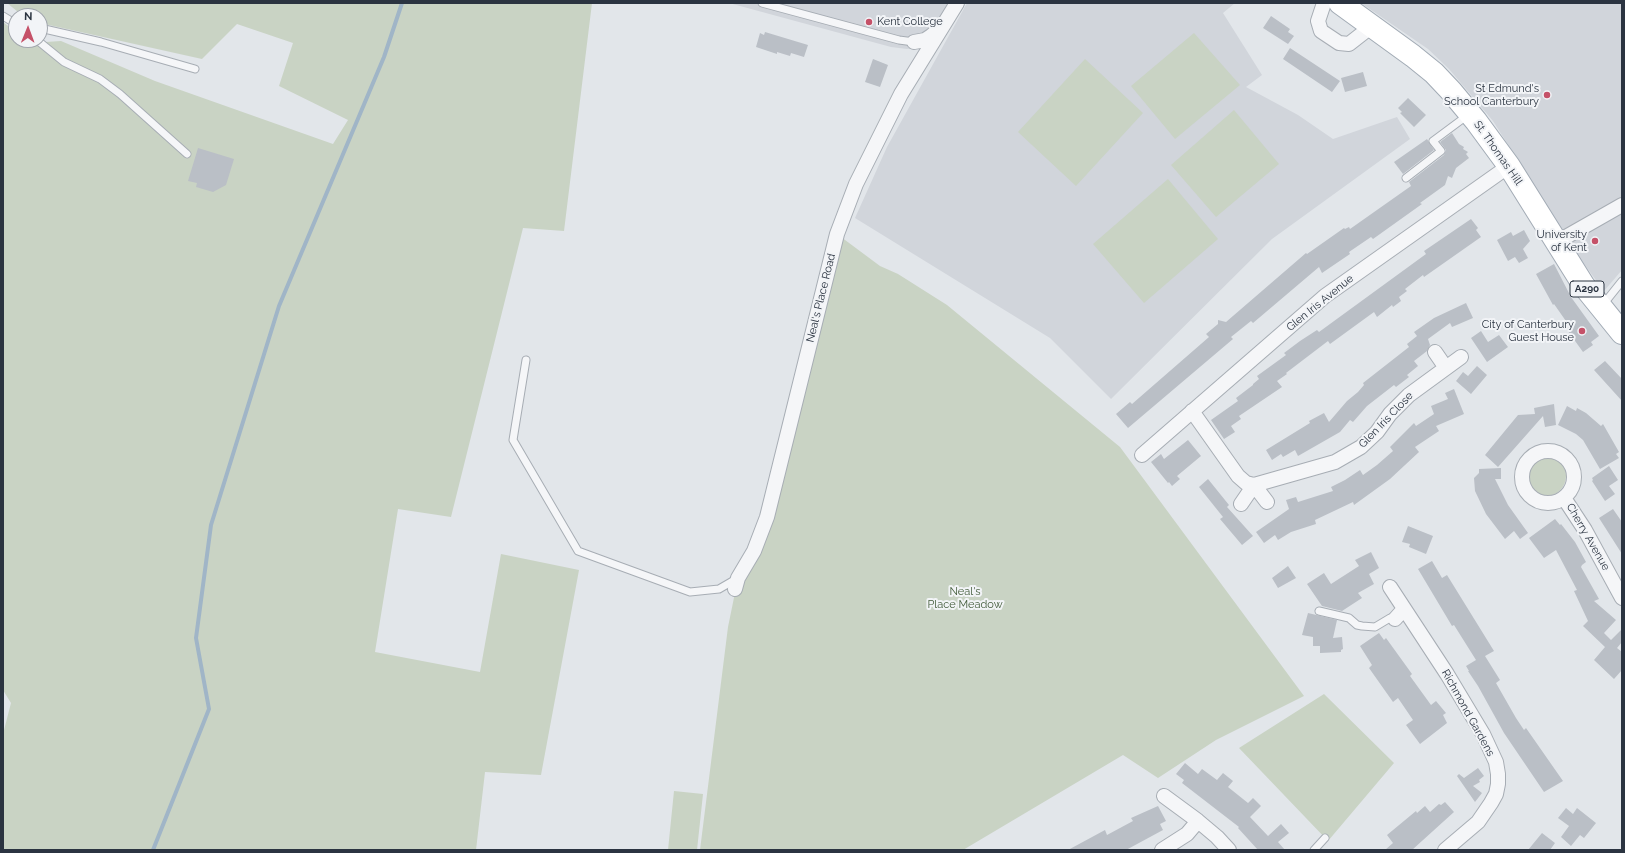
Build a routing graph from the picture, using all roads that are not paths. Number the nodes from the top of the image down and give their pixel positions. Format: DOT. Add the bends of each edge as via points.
graph roads {
  1 [pos="762,3"];
  2 [pos="957,3"];
  3 [pos="1324,3"];
  4 [pos="1340,3"];
  5 [pos="946,21"];
  6 [pos="1372,26"];
  7 [pos="48,30"];
  8 [pos="914,42"];
  9 [pos="47,48"];
  10 [pos="195,69"];
  11 [pos="1470,114"];
  12 [pos="187,154"];
  13 [pos="1509,166"];
  14 [pos="1406,178"];
  15 [pos="1622,205"];
  16 [pos="1557,242"];
  17 [pos="1622,281"];
  18 [pos="1602,307"];
  19 [pos="1622,332"];
  20 [pos="1435,352"];
  21 [pos="1461,357"];
  22 [pos="526,360"];
  23 [pos="1446,368"];
  24 [pos="1192,411"];
  25 [pos="1142,455"];
  26 [pos="1254,485"];
  27 [pos="1564,498"];
  28 [pos="1267,502"];
  29 [pos="1241,504"];
  30 [pos="736,584"];
  31 [pos="1390,587"];
  32 [pos="1622,598"];
  33 [pos="1318,611"];
  34 [pos="1399,614"];
  35 [pos="1164,796"];
  36 [pos="1198,821"];
  37 [pos="1325,838"];
  38 [pos="1162,850"];
  39 [pos="1229,850"];
  40 [pos="1314,850"];
  41 [pos="1445,850"];
  1 -- 8 [label="lane, Neal's Place Road" via="898,40"];
  2 -- 5 [label="street, Neal's Place Road"];
  3 -- 6 [label="street" via="1318,21 1321,31 1339,43 1349,44"];
  4 -- 6 [label="main road, St. Thomas Hill / A290"];
  5 -- 8 [label="street, Neal's Place Road" via="931,36"];
  5 -- 30 [label="street, Neal's Place Road" via="902,94 856,184 837,234 766,517 754,550"];
  6 -- 11 [label="main road, St. Thomas Hill / A290" via="1434,73"];
  7 -- 10 [label="lane"];
  9 -- 12 [label="lane" via="64,62 100,79 120,94"];
  11 -- 13 [label="main road, St. Thomas Hill / A290"];
  11 -- 14 [label="lane" via="1433,141 1441,152"];
  13 -- 16 [label="main road, St. Thomas Hill / A290"];
  13 -- 24 [label="street, Glen Iris Avenue" via="1325,296"];
  15 -- 16 [label="street"];
  16 -- 18 [label="main road, St. Thomas Hill / A290" via="1584,286"];
  17 -- 18 [label="lane"];
  18 -- 19 [label="main road, St. Thomas Hill / A290"];
  20 -- 23 [label="street"];
  21 -- 23 [label="street, Glen Iris Close"];
  22 -- 30 [label="lane" via="513,440 578,551 690,592 719,589"];
  23 -- 26 [label="street, Glen Iris Close" via="1399,404 1362,447 1335,462"];
  24 -- 25 [label="street, Glen Iris Avenue"];
  24 -- 26 [label="street" via="1238,476 1246,483"];
  26 -- 28 [label="street"];
  26 -- 29 [label="street"];
  27 -- 32 [label="street, Cherry Avenue" via="1585,530"];
  31 -- 34 [label="street, Richmond Gardens"];
  33 -- 34 [label="lane" via="1348,618 1357,625 1375,627"];
  34 -- 41 [label="street, Richmond Gardens" via="1459,694 1496,762 1496,794 1478,822"];
  35 -- 36 [label="street"];
  36 -- 38 [label="street" via="1188,834"];
  36 -- 39 [label="street"];
  37 -- 40 [label="lane"];
}
